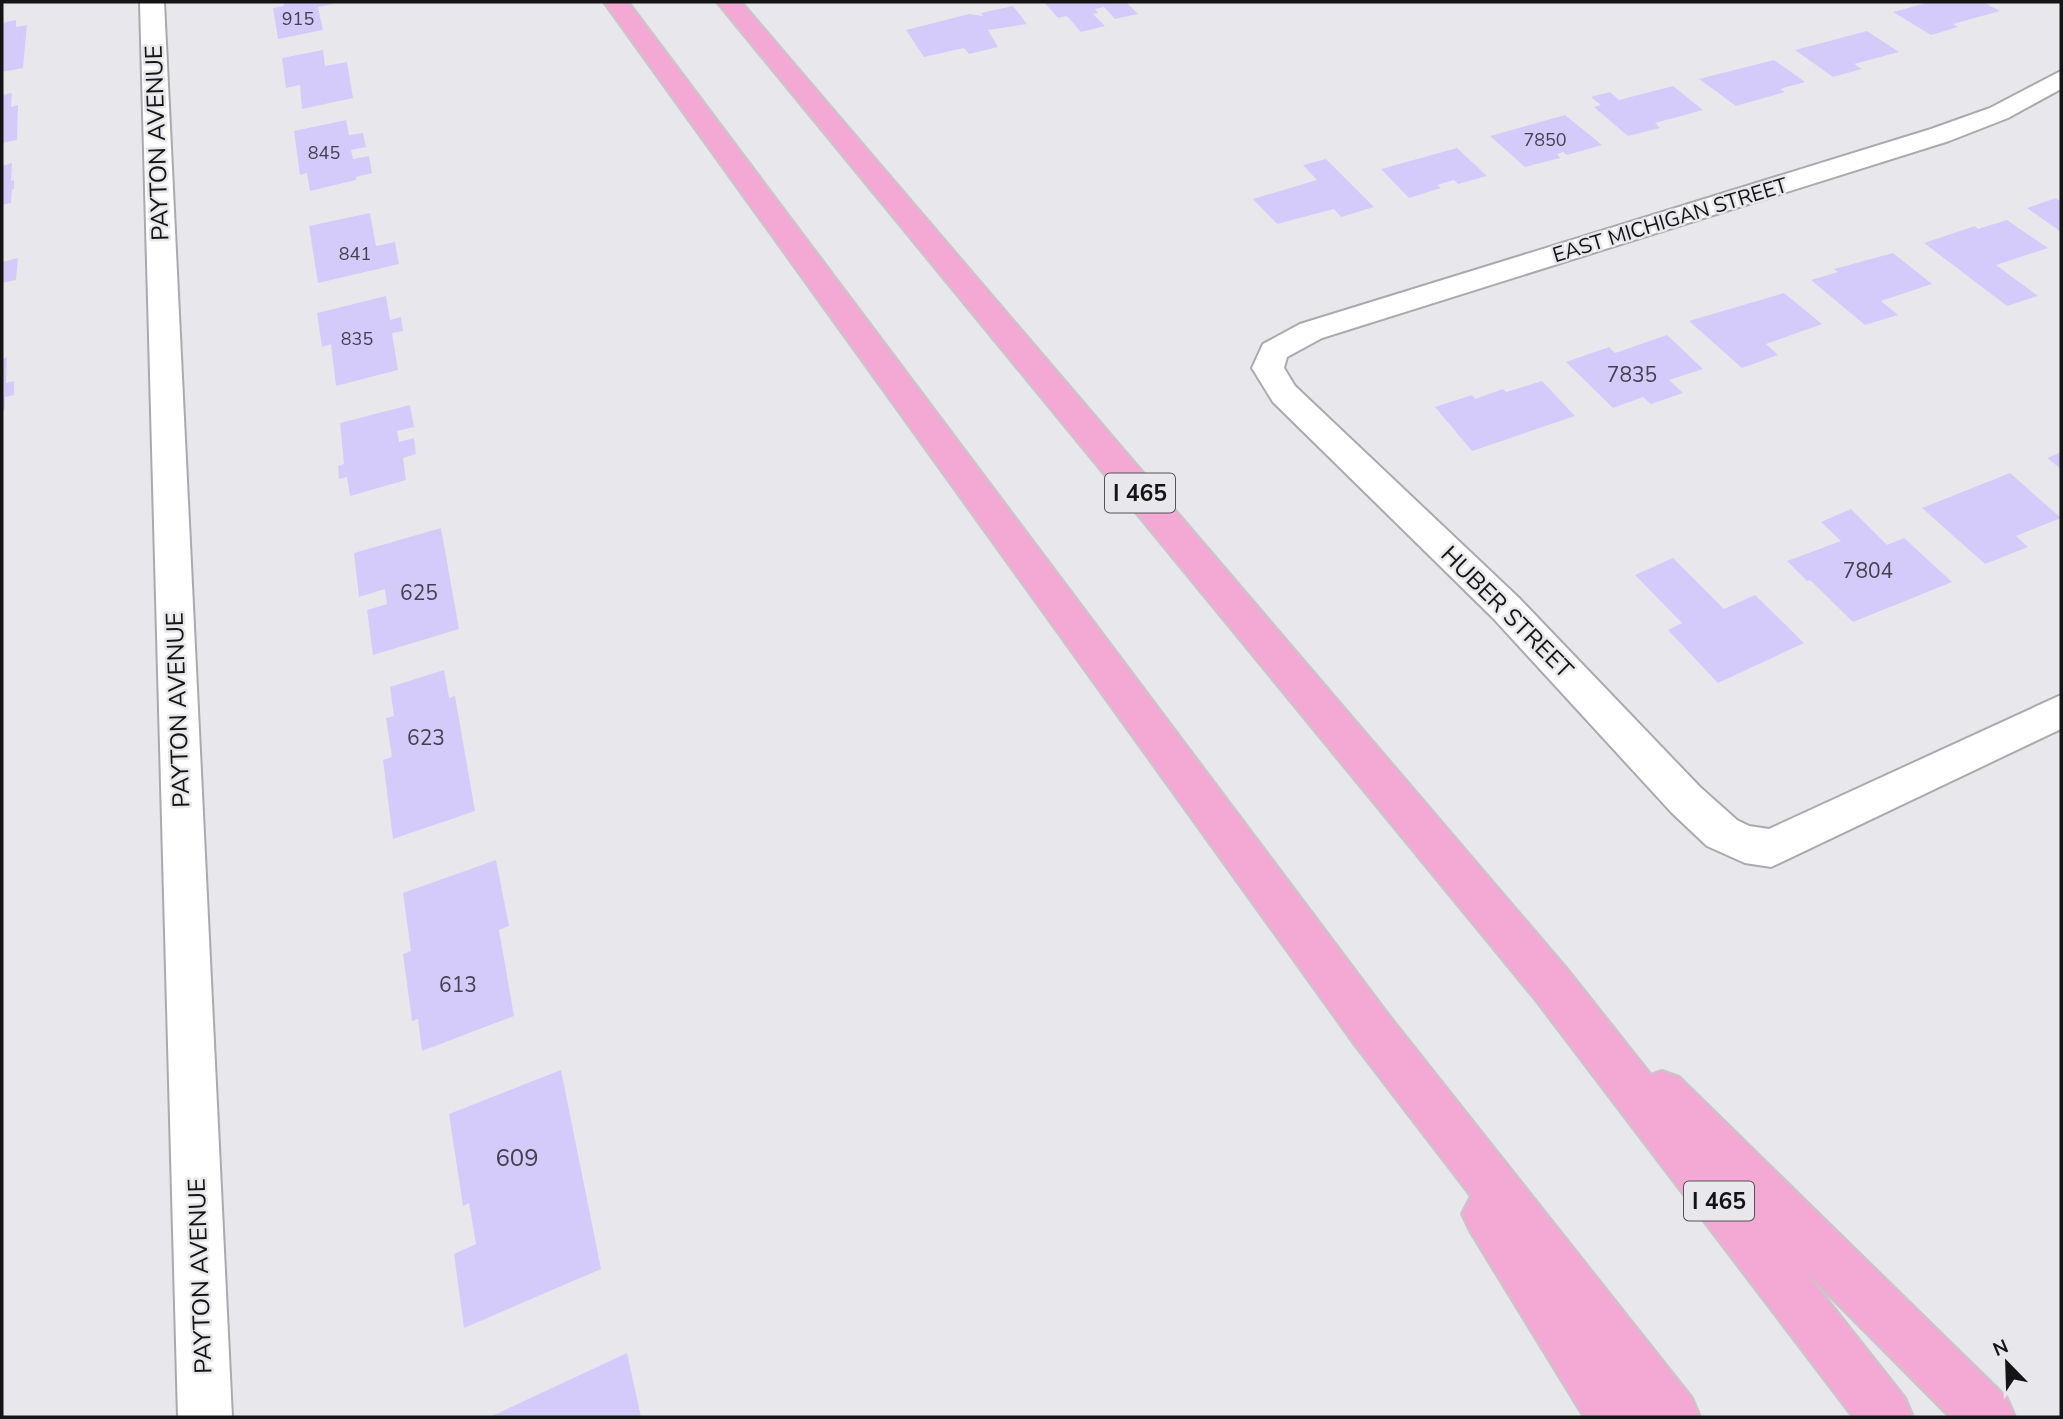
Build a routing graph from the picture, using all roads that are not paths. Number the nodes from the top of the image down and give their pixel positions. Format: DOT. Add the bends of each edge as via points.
graph roads {
  1 [pos="152,2"];
  2 [pos="616,2"];
  3 [pos="729,2"];
  4 [pos="2061,79"];
  5 [pos="1274,351"];
  6 [pos="2061,711"];
  7 [pos="1551,984"];
  8 [pos="1371,1029"];
  9 [pos="205,1417"];
  10 [pos="1615,1417"];
  11 [pos="1673,1417"];
  12 [pos="1886,1417"];
  13 [pos="1988,1417"];
  1 -- 9 [label="street, PAYTON AVENUE"];
  2 -- 8 [label="highway"];
  3 -- 7 [label="highway, I 465"];
  4 -- 5 [label="street, EAST MICHIGAN STREET" via="1975,123 1311,331"];
  5 -- 6 [label="street, HUBER STREET" via="1268,368 1284,394 1506,608 1686,800 1722,833 1745,844 1771,848"];
  7 -- 12 [label="highway, I 465"];
  7 -- 13 [label="highway"];
  8 -- 10 [label="highway"];
  8 -- 11 [label="highway"];
}
